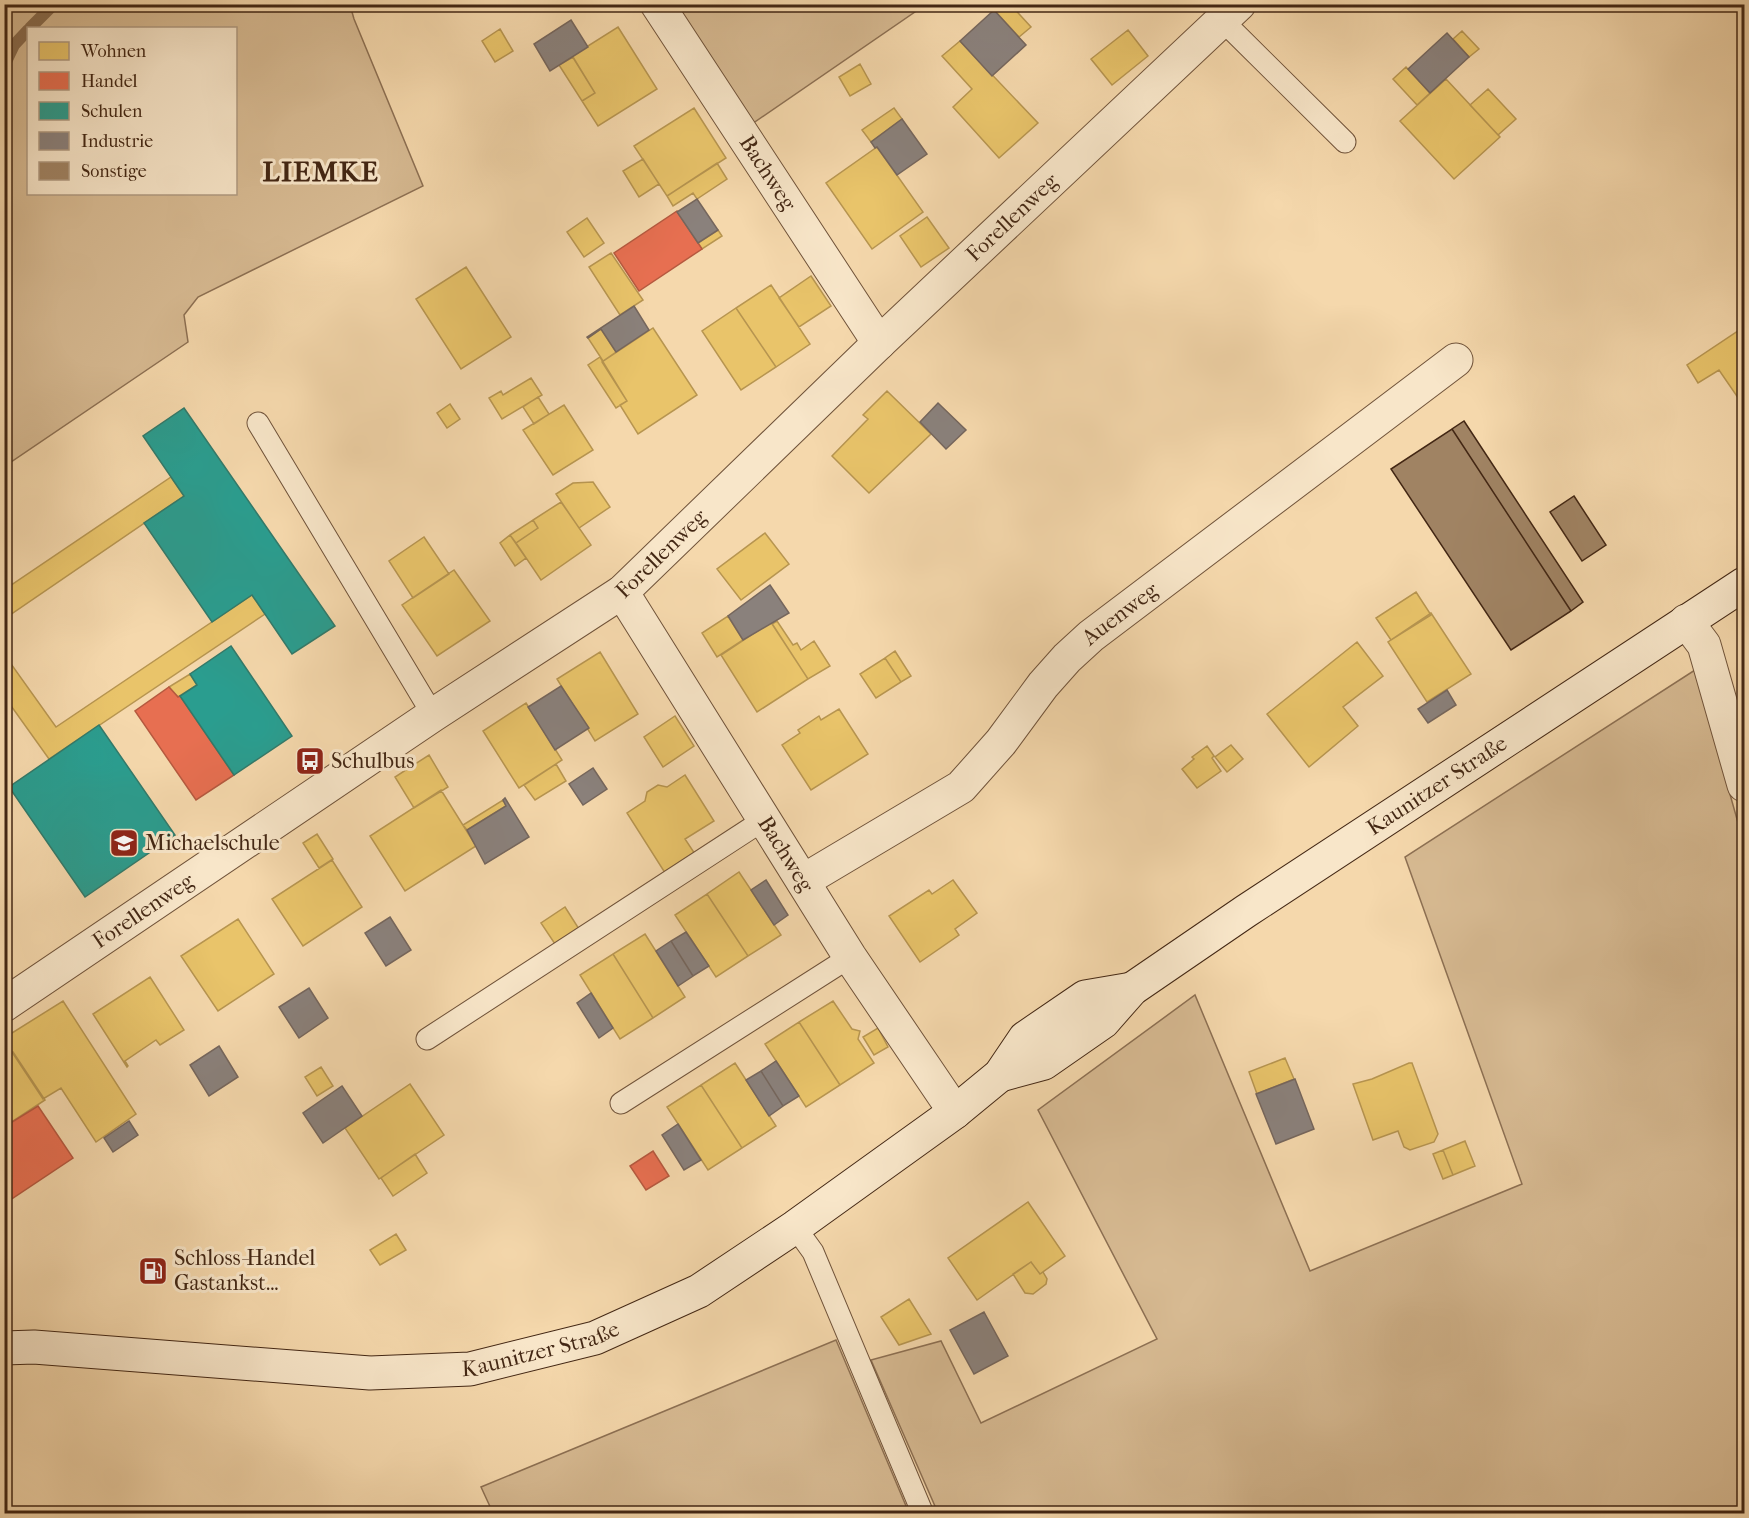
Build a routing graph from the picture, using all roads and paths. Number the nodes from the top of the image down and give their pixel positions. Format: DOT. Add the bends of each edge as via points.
graph roads {
  1 [pos="657,4"];
  2 [pos="1231,13"];
  3 [pos="1346,142"];
  4 [pos="879,343"];
  5 [pos="1456,360"];
  6 [pos="258,423"];
  7 [pos="1744,584"];
  8 [pos="622,592"];
  9 [pos="1686,621"];
  10 [pos="433,715"];
  11 [pos="1744,785"];
  12 [pos="765,819"];
  13 [pos="803,881"];
  14 [pos="850,957"];
  15 [pos="8,994"];
  16 [pos="427,1039"];
  17 [pos="621,1103"];
  18 [pos="955,1112"];
  19 [pos="795,1227"];
  20 [pos="4,1348"];
  21 [pos="923,1514"];
  1 -- 4 [label="street, Bachweg"];
  2 -- 3 [label="lane"];
  2 -- 4 [label="street, Forellenweg"];
  4 -- 8 [label="street, Forellenweg"];
  5 -- 13 [label="street, Auenweg" via="1092,636 1043,685 1001,742 961,786"];
  6 -- 10 [label="lane"];
  7 -- 9 [label="street, Kaunitzer Straße"];
  8 -- 10 [label="street, Forellenweg"];
  8 -- 12 [label="street, Bachweg"];
  9 -- 11 [label="street" via="1704,645"];
  9 -- 18 [label="street, Kaunitzer Straße" via="1132,989 1102,1022 1044,1063 1000,1075"];
  10 -- 15 [label="street, Forellenweg"];
  12 -- 13 [label="street, Bachweg"];
  12 -- 16 [label="lane"];
  13 -- 14 [label="street, Bachweg"];
  14 -- 17 [label="lane"];
  14 -- 18 [label="street, Bachweg"];
  18 -- 19 [label="street, Kaunitzer Straße"];
  19 -- 20 [label="street, Kaunitzer Straße" via="699,1291 596,1338 470,1369 370,1373 34,1347"];
  19 -- 21 [label="lane" via="813,1252"];
}
